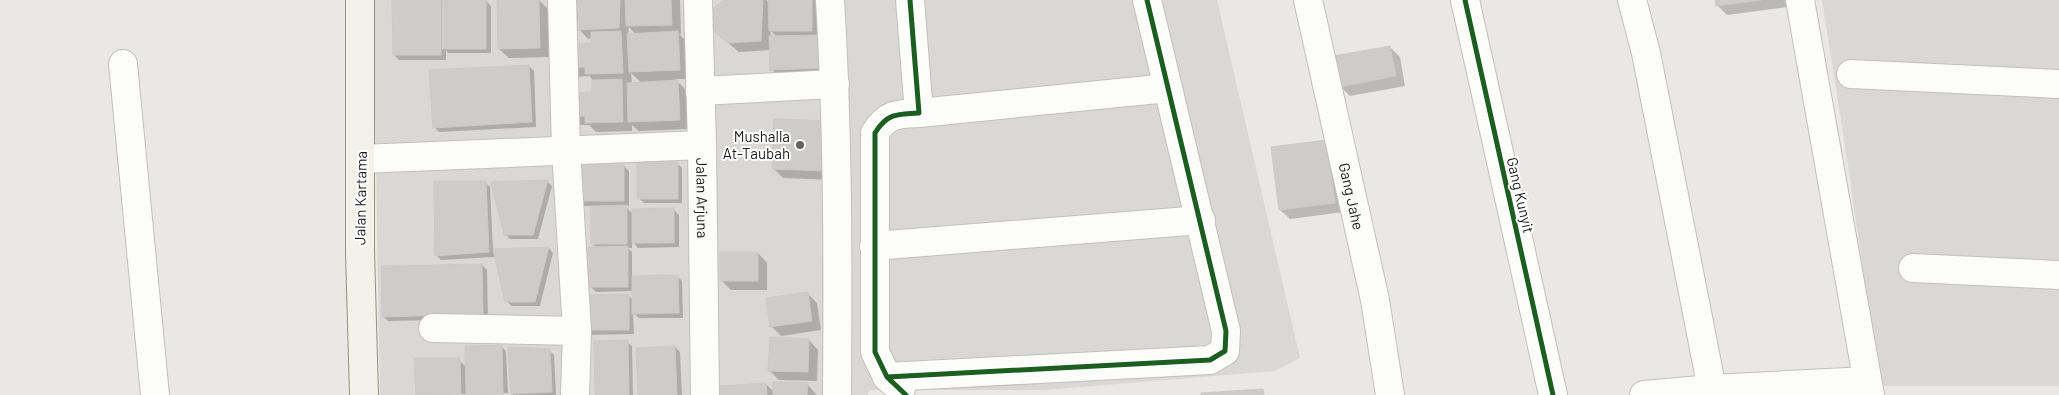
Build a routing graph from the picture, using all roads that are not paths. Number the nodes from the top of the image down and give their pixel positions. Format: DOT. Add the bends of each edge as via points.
graph roads {
  1 [pos="360,0"];
  2 [pos="562,0"];
  3 [pos="698,0"];
  4 [pos="830,0"];
  5 [pos="910,0"];
  6 [pos="1147,0"];
  7 [pos="1308,0"];
  8 [pos="1465,0"];
  9 [pos="1632,0"];
  10 [pos="1800,0"];
  11 [pos="123,64"];
  12 [pos="1851,74"];
  13 [pos="835,84"];
  14 [pos="2059,84"];
  15 [pos="1168,88"];
  16 [pos="700,91"];
  17 [pos="919,113"];
  18 [pos="702,145"];
  19 [pos="566,150"];
  20 [pos="361,159"];
  21 [pos="1201,220"];
  22 [pos="874,246"];
  23 [pos="1913,268"];
  24 [pos="2059,275"];
  25 [pos="433,328"];
  26 [pos="577,331"];
  27 [pos="896,386"];
  28 [pos="1869,388"];
  29 [pos="1712,389"];
  30 [pos="155,395"];
  31 [pos="364,395"];
  32 [pos="575,395"];
  33 [pos="704,395"];
  34 [pos="837,395"];
  35 [pos="1390,395"];
  36 [pos="1552,395"];
  37 [pos="1644,395"];
  1 -- 20 [label="main road, Jalan Kartama"];
  2 -- 19 [label="street"];
  3 -- 16 [label="street, Jalan Arjuna"];
  4 -- 13 [label="street"];
  5 -- 17 [label="street"];
  6 -- 15 [label="street"];
  7 -- 35 [label="street, Gang Jahe" via="1375,300"];
  8 -- 36 [label="street, Gang Kunyit"];
  9 -- 29 [label="street" via="1646,52"];
  10 -- 28 [label="street"];
  11 -- 30 [label="street"];
  12 -- 14 [label="street"];
  13 -- 16 [label="street"];
  13 -- 34 [label="street" via="839,235"];
  15 -- 17 [label="street"];
  15 -- 21 [label="street"];
  16 -- 18 [label="street, Jalan Arjuna"];
  17 -- 22 [label="street" via="896,114 881,122 875,133"];
  18 -- 19 [label="street"];
  18 -- 33 [label="street, Jalan Arjuna"];
  19 -- 20 [label="street"];
  19 -- 26 [label="street"];
  20 -- 31 [label="main road, Jalan Kartama"];
  21 -- 22 [label="street"];
  21 -- 27 [label="street" via="1226,331 1226,352 1210,360"];
  22 -- 27 [label="street" via="875,352"];
  23 -- 24 [label="street"];
  25 -- 26 [label="street"];
  26 -- 32 [label="street"];
  28 -- 29 [label="street"];
  29 -- 37 [label="street"];
}
